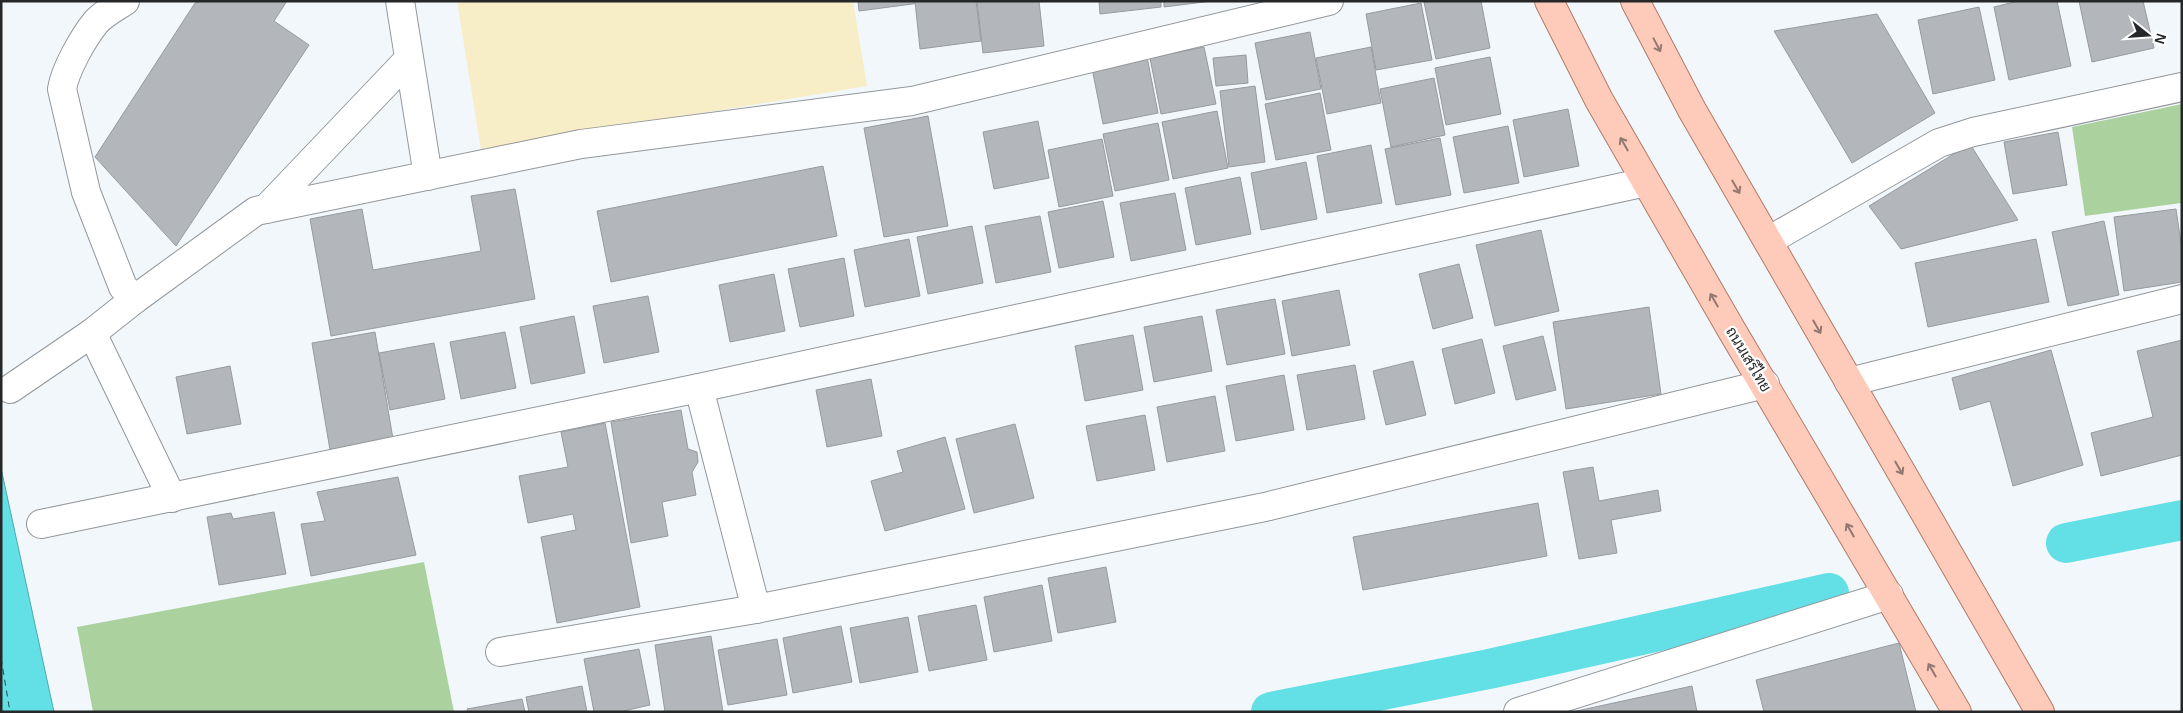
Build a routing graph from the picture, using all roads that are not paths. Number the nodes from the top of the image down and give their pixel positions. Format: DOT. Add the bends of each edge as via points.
graph roads {
  1 [pos="125,1"];
  2 [pos="400,1"];
  3 [pos="1329,1"];
  4 [pos="1549,1"];
  5 [pos="1635,1"];
  6 [pos="94,12"];
  7 [pos="408,60"];
  8 [pos="2182,87"];
  9 [pos="428,176"];
  10 [pos="1646,182"];
  11 [pos="266,209"];
  12 [pos="1768,242"];
  13 [pos="135,299"];
  14 [pos="2182,299"];
  15 [pos="92,333"];
  16 [pos="1849,382"];
  17 [pos="1764,384"];
  18 [pos="699,388"];
  19 [pos="10,389"];
  20 [pos="172,498"];
  21 [pos="41,524"];
  22 [pos="1889,595"];
  23 [pos="756,609"];
  24 [pos="500,652"];
  25 [pos="1518,712"];
  26 [pos="1957,712"];
  27 [pos="2040,712"];
  1 -- 6 [label="street"];
  2 -- 7 [label="street"];
  3 -- 9 [label="street" via="912,101 582,144"];
  10 -- 4 [label="main road, ถนนเสรีไทย, one-way" via="1594,92"];
  5 -- 12 [label="main road, one-way" via="1692,110"];
  6 -- 13 [label="street" via="64,77 62,90 86,192 123,287"];
  7 -- 9 [label="street"];
  7 -- 11 [label="street"];
  8 -- 12 [label="street" via="1990,128 1939,143"];
  9 -- 11 [label="street"];
  17 -- 10 [label="main road, ถนนเสรีไทย, one-way"];
  10 -- 18 [label="street"];
  11 -- 13 [label="street" via="256,211"];
  12 -- 16 [label="main road, one-way"];
  13 -- 15 [label="street"];
  14 -- 16 [label="street"];
  15 -- 19 [label="street"];
  15 -- 20 [label="street"];
  16 -- 27 [label="main road, one-way"];
  22 -- 17 [label="main road, ถนนเสรีไทย, one-way"];
  17 -- 23 [label="street" via="1265,507"];
  18 -- 20 [label="street"];
  18 -- 23 [label="street"];
  20 -- 21 [label="street"];
  22 -- 25 [label="street"];
  26 -- 22 [label="main road, ถนนเสรีไทย, one-way"];
  23 -- 24 [label="street"];
}
